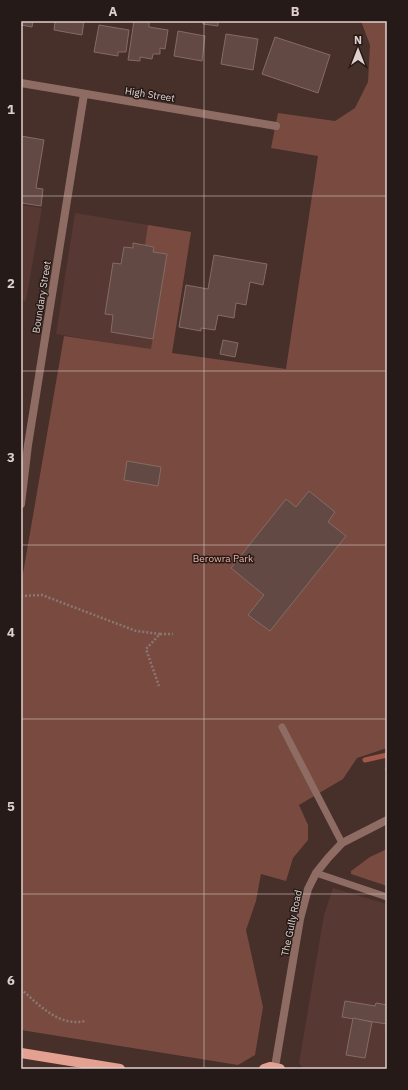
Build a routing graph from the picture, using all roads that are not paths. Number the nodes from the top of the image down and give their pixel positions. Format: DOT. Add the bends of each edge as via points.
graph roads {
  1 [pos="21,83"];
  2 [pos="84,94"];
  3 [pos="276,126"];
  4 [pos="21,504"];
  5 [pos="282,727"];
  6 [pos="387,820"];
  7 [pos="342,843"];
  8 [pos="316,873"];
  9 [pos="387,897"];
  10 [pos="21,1053"];
  11 [pos="278,1068"];
  12 [pos="120,1069"];
  13 [pos="264,1069"];
  1 -- 2 [label="street, High Street"];
  2 -- 3 [label="street, High Street"];
  2 -- 4 [label="street, Boundary Street" via="28,445"];
  5 -- 7 [label="lane"];
  6 -- 7 [label="street, The Gully Road"];
  7 -- 8 [label="street, The Gully Road"];
  8 -- 9 [label="lane"];
  8 -- 11 [label="street, The Gully Road" via="302,909"];
  10 -- 12 [label="main road"];
  11 -- 13 [label="main road"];
}
